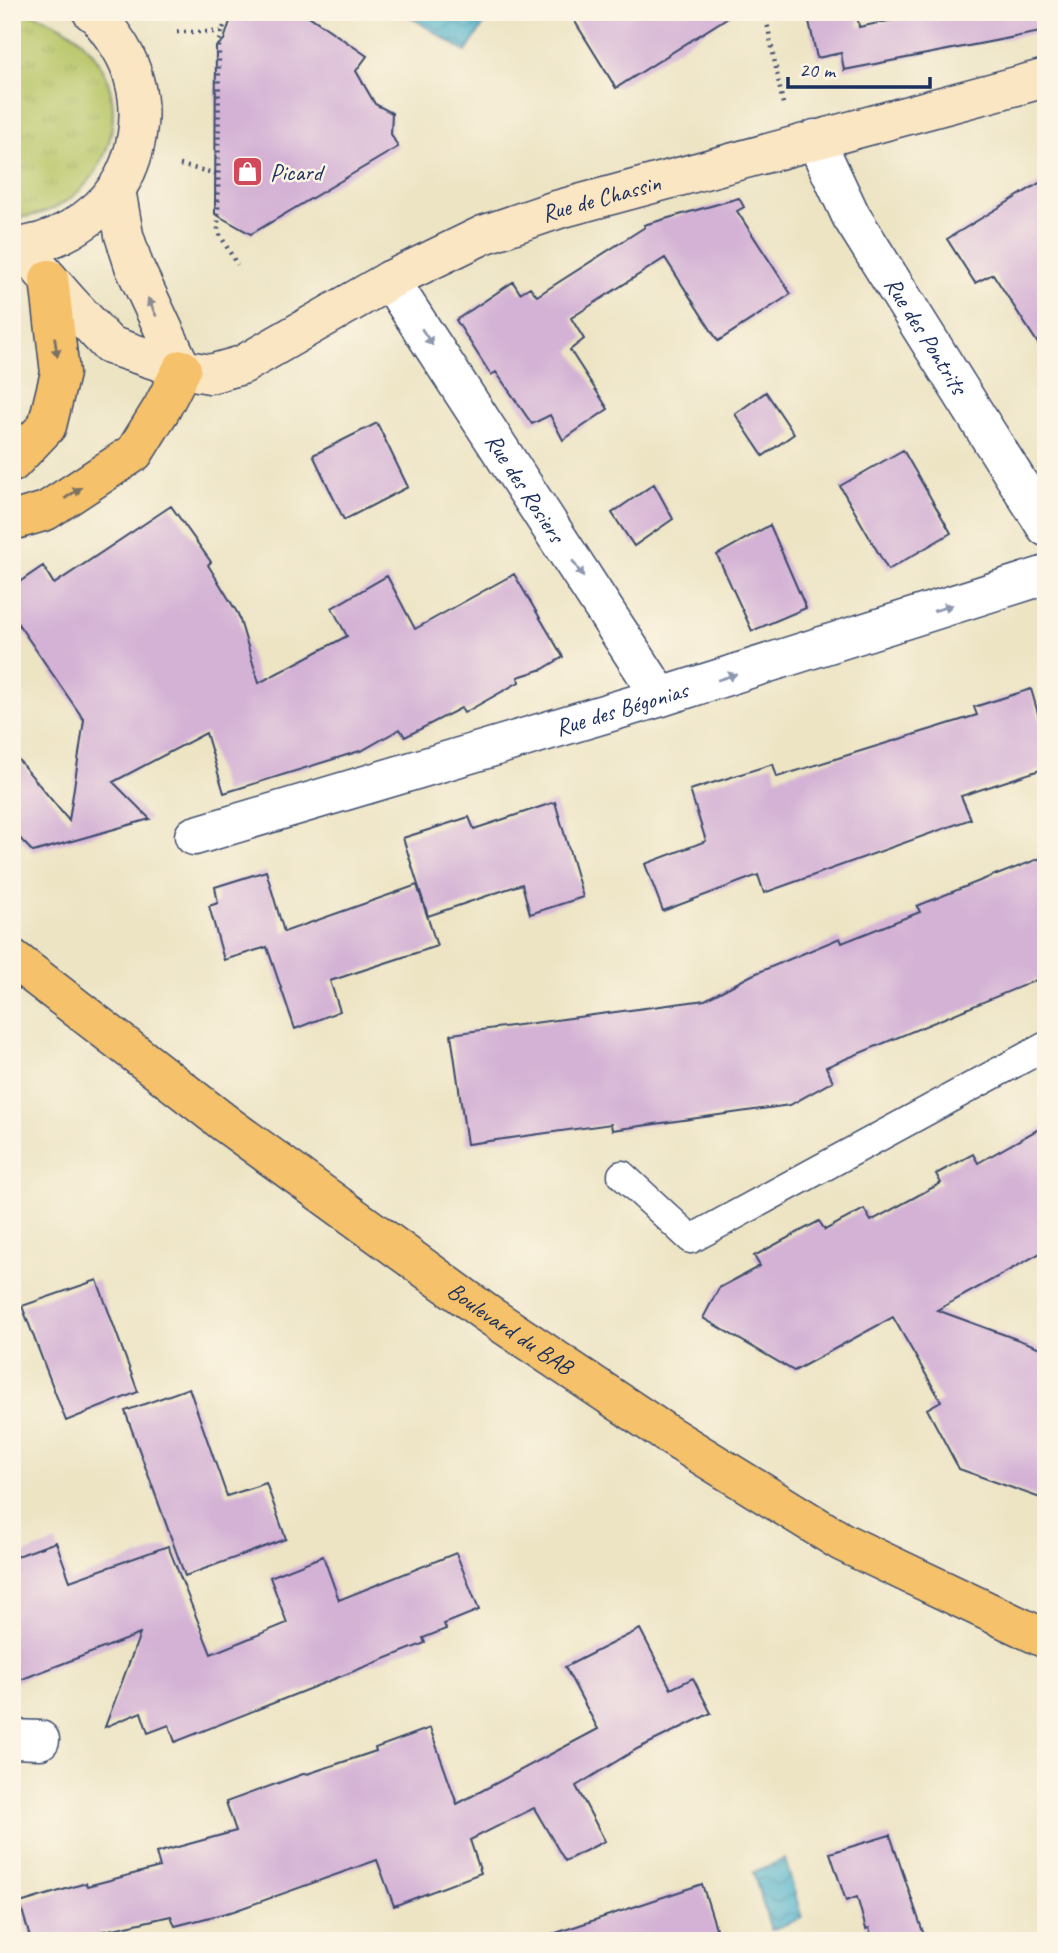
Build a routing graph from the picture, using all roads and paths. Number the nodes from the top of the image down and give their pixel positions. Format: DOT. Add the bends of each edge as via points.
graph roads {
  1 [pos="92,12"];
  2 [pos="229,12"];
  3 [pos="765,12"];
  4 [pos="177,32"];
  5 [pos="222,32"];
  6 [pos="1046,78"];
  7 [pos="803,142"];
  8 [pos="180,165"];
  9 [pos="218,174"];
  10 [pos="116,189"];
  11 [pos="16,247"];
  12 [pos="237,265"];
  13 [pos="49,279"];
  14 [pos="390,280"];
  15 [pos="182,369"];
  16 [pos="12,463"];
  17 [pos="12,522"];
  18 [pos="1046,527"];
  19 [pos="1046,575"];
  20 [pos="662,697"];
  21 [pos="194,836"];
  22 [pos="12,958"];
  23 [pos="1046,1046"];
  24 [pos="622,1175"];
  25 [pos="1046,1639"];
  1 -- 10 [label="main road" via="120,44 134,80 139,117 132,155"];
  2 -- 5 [label="path"];
  3 -- 7 [label="path"];
  4 -- 5 [label="path"];
  5 -- 9 [label="path"];
  6 -- 7 [label="main road, Rue de Chassin"];
  7 -- 14 [label="main road, Rue de Chassin" via="556,210 483,235"];
  7 -- 18 [label="street, Rue des Pontrits"];
  8 -- 9 [label="path"];
  9 -- 12 [label="path" via="218,231"];
  10 -- 11 [label="main road" via="89,218 55,238"];
  15 -- 10 [label="main road, one-way" via="134,266"];
  11 -- 13 [label="main road, Rue de Chassin"];
  13 -- 15 [label="main road, Rue de Chassin" via="108,345"];
  13 -- 16 [label="main road, one-way" via="60,373 47,426"];
  14 -- 15 [label="main road, Rue de Chassin" via="242,365 210,374"];
  14 -- 20 [label="street, Rue des Rosiers, one-way"];
  17 -- 15 [label="main road, one-way" via="46,511 134,453"];
  20 -- 19 [label="street, Rue des Bégonias, one-way"];
  20 -- 21 [label="street, Rue des Bégonias"];
  22 -- 25 [label="main road, Boulevard du BAB" via="226,1124 486,1313 667,1434 842,1542"];
  23 -- 24 [label="lane" via="691,1238"];
}
